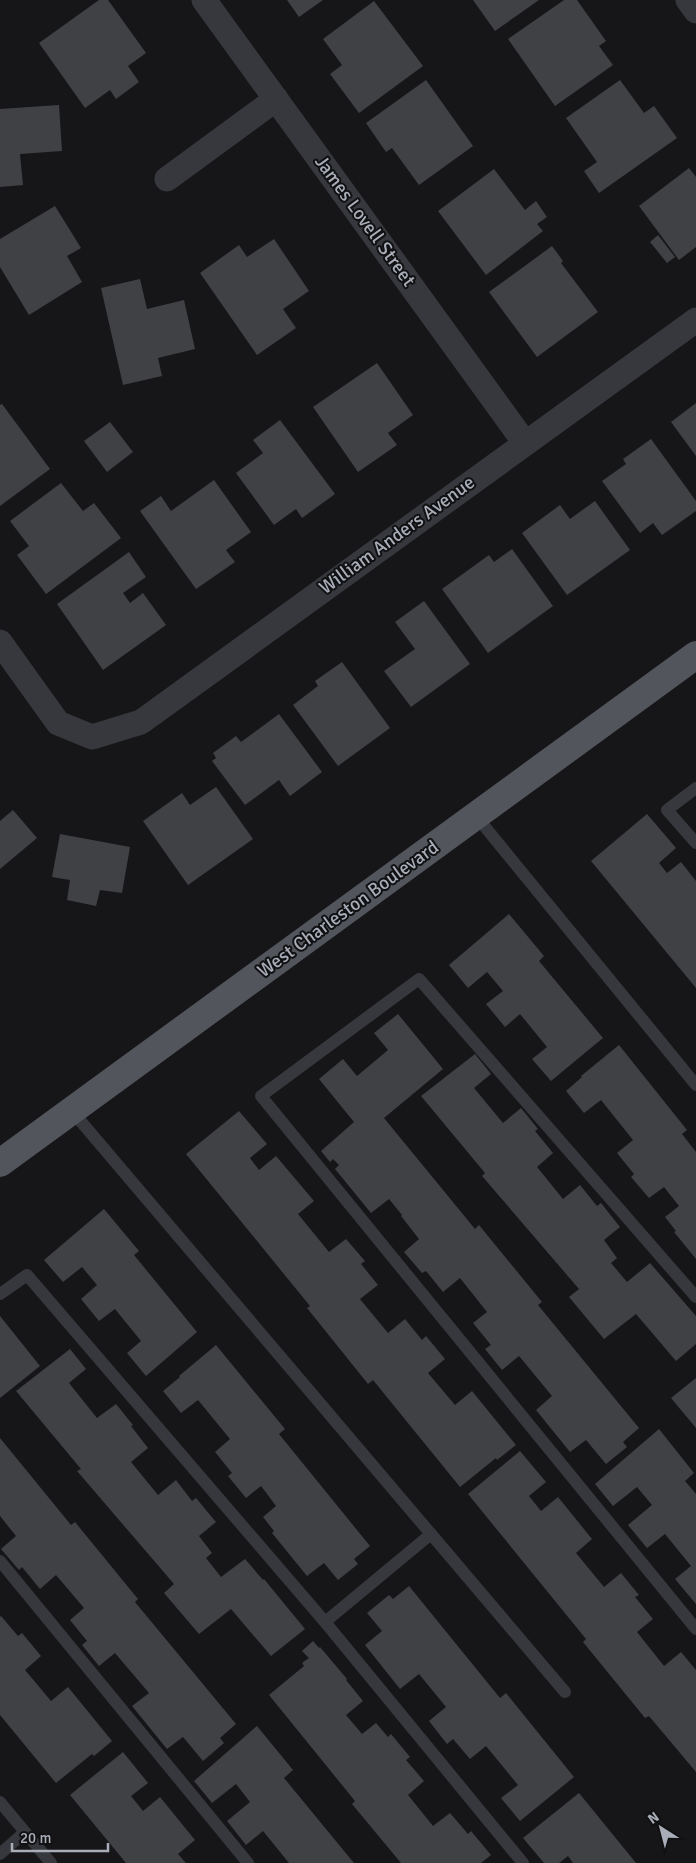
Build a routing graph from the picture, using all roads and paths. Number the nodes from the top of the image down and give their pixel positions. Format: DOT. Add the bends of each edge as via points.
graph roads {
  1 [pos="204,0"];
  2 [pos="688,0"];
  3 [pos="696,12"];
  4 [pos="276,99"];
  5 [pos="166,179"];
  6 [pos="696,320"];
  7 [pos="525,443"];
  8 [pos="0,642"];
  9 [pos="696,655"];
  10 [pos="696,788"];
  11 [pos="476,816"];
  12 [pos="696,844"];
  13 [pos="696,1085"];
  14 [pos="72,1111"];
  15 [pos="0,1163"];
  16 [pos="0,1294"];
  17 [pos="696,1297"];
  18 [pos="431,1534"];
  19 [pos="0,1561"];
  20 [pos="325,1622"];
  21 [pos="696,1628"];
  22 [pos="565,1692"];
  23 [pos="0,1802"];
  24 [pos="25,1832"];
  25 [pos="0,1854"];
  26 [pos="51,1863"];
  27 [pos="248,1863"];
  28 [pos="523,1863"];
  1 -- 4 [label="street, James Lovell Street"];
  2 -- 3 [label="street"];
  4 -- 5 [label="street"];
  4 -- 7 [label="street, James Lovell Street"];
  6 -- 7 [label="street, William Anders Avenue"];
  7 -- 8 [label="street, William Anders Avenue" via="141,722 92,737 58,722"];
  9 -- 11 [label="main road, West Charleston Boulevard"];
  10 -- 12 [label="lane" via="668,810"];
  11 -- 13 [label="lane"];
  11 -- 14 [label="main road, West Charleston Boulevard"];
  14 -- 15 [label="main road, West Charleston Boulevard"];
  14 -- 18 [label="lane"];
  16 -- 20 [label="lane" via="27,1275"];
  17 -- 21 [label="lane" via="419,979 261,1096"];
  18 -- 20 [label="lane"];
  18 -- 22 [label="lane"];
  19 -- 27 [label="lane"];
  20 -- 28 [label="lane"];
  23 -- 24 [label="lane"];
  24 -- 25 [label="lane"];
  24 -- 26 [label="lane"];
}
